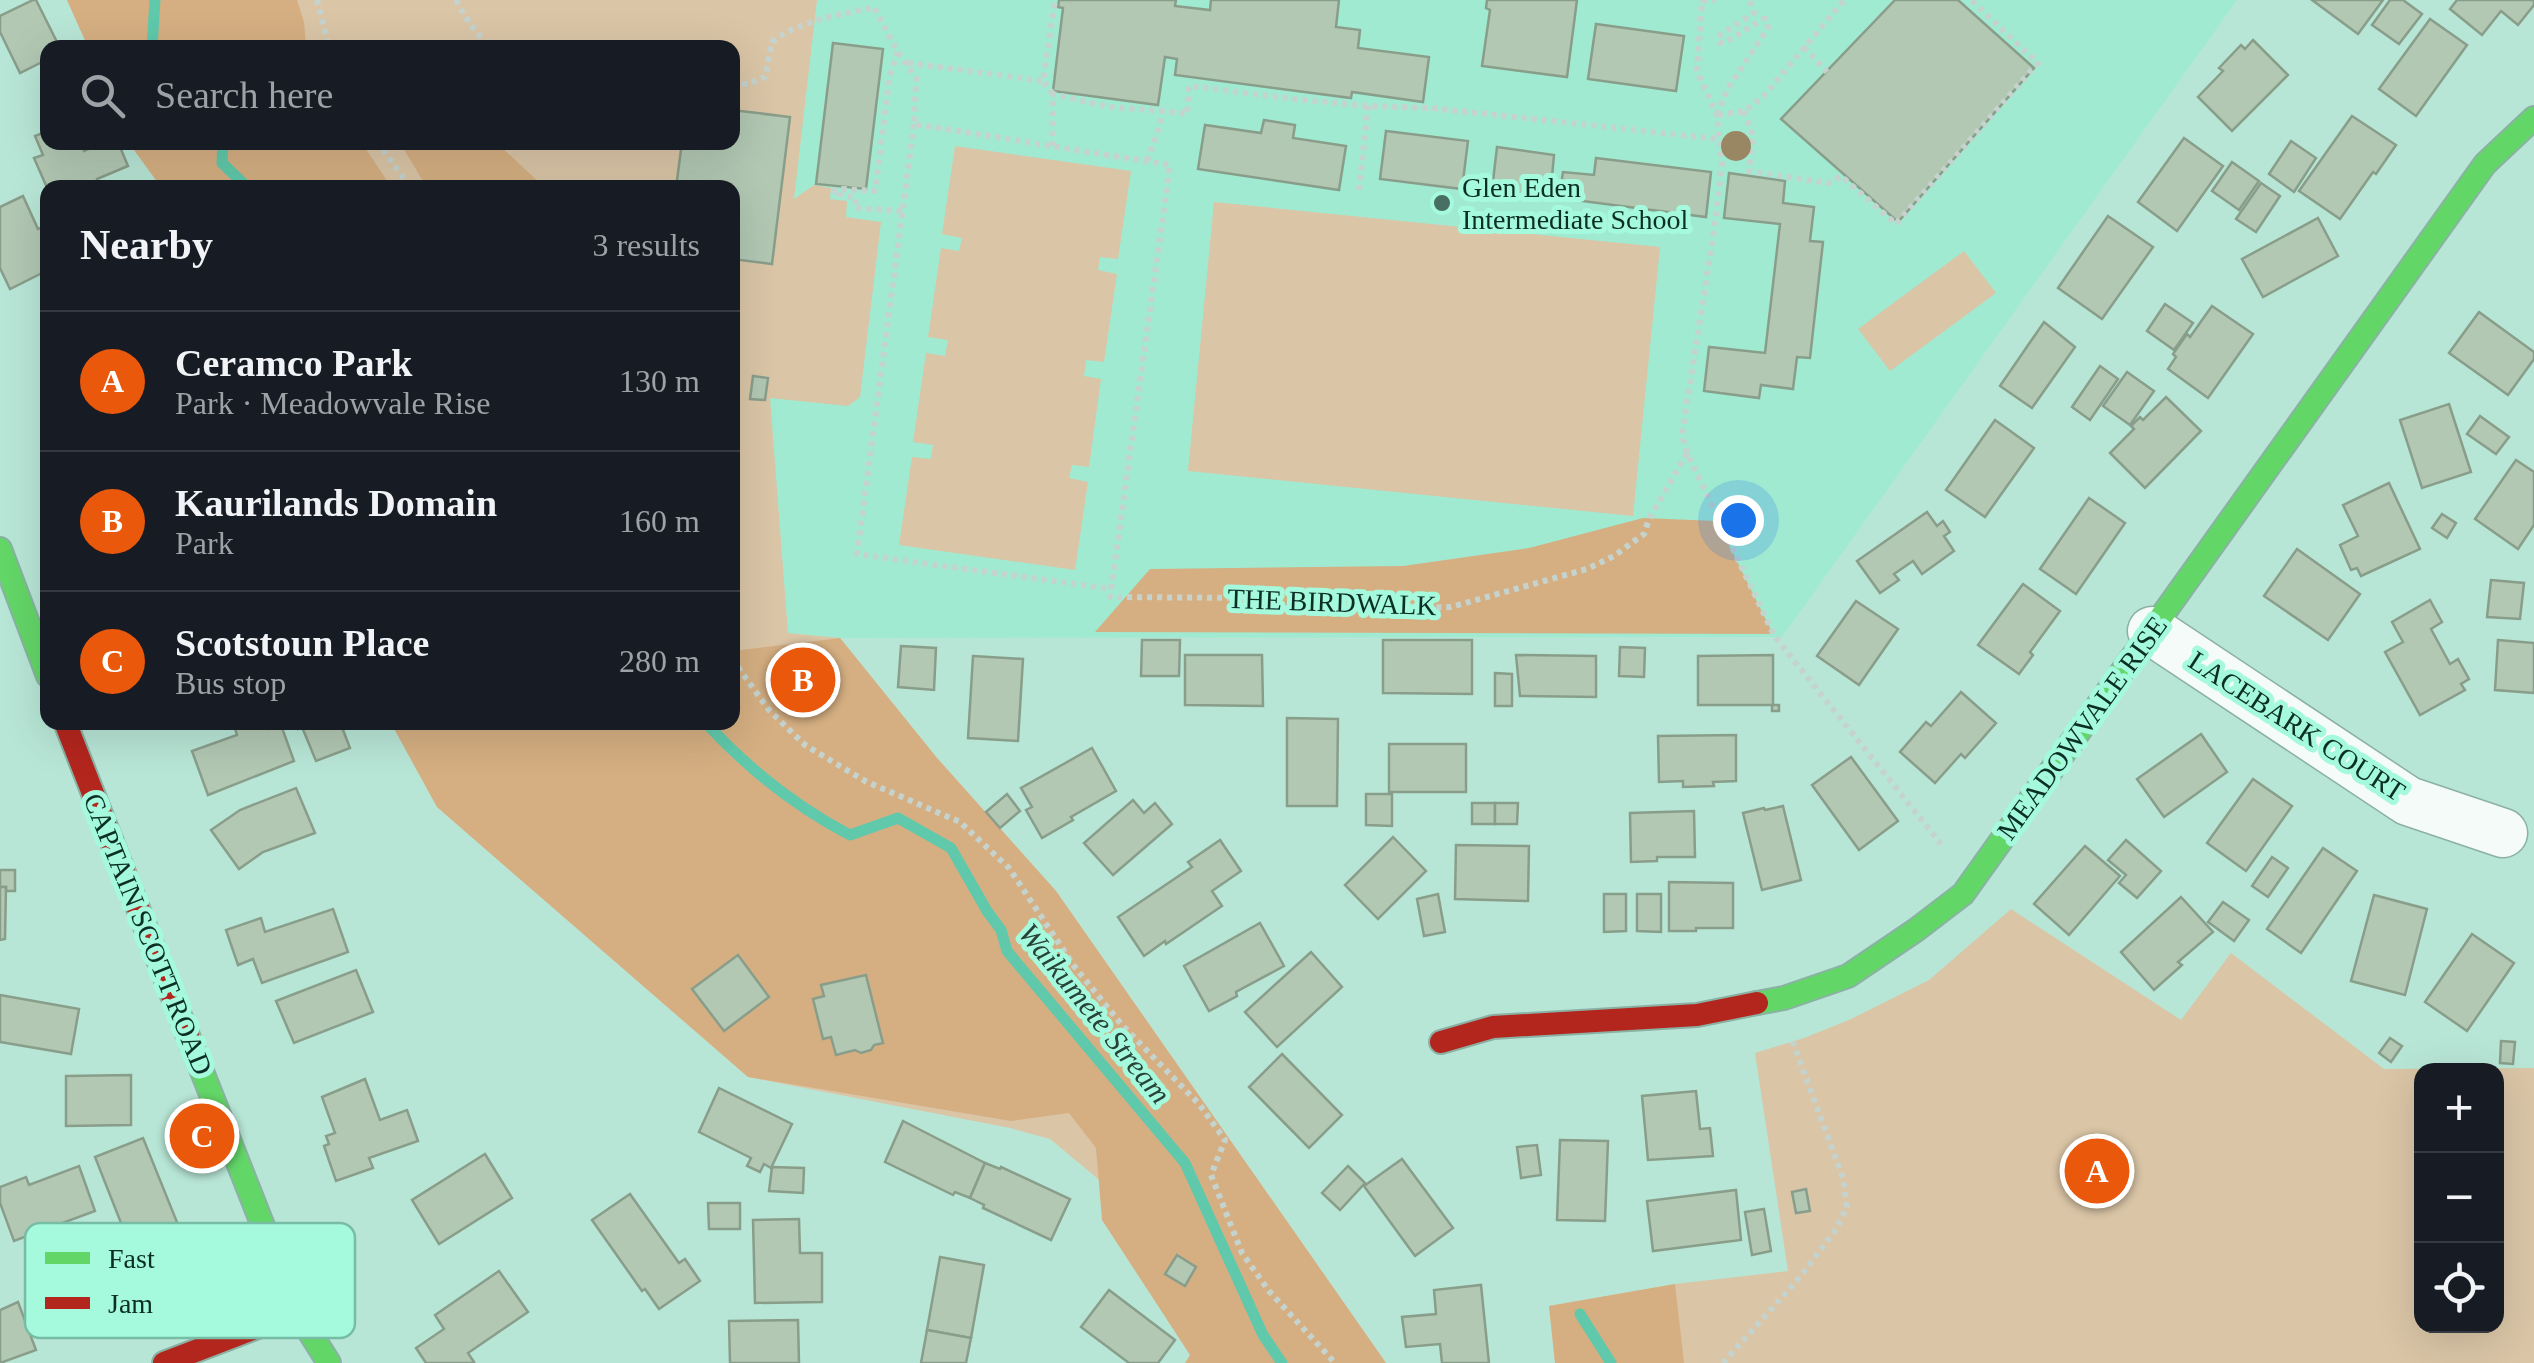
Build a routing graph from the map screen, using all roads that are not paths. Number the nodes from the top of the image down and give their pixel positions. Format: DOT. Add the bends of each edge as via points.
graph roads {
  1 [pos="2534,118"];
  2 [pos="0,548"];
  3 [pos="2152,630"];
  4 [pos="40,655"];
  5 [pos="68,730"];
  6 [pos="2503,833"];
  7 [pos="1441,1042"];
  8 [pos="261,1223"];
  9 [pos="229,1338"];
  10 [pos="313,1338"];
  11 [pos="164,1363"];
  12 [pos="329,1363"];
  1 -- 3 [label="street, MEADOWVALE RISE" via="2485,164"];
  2 -- 4 [label="street"];
  3 -- 6 [label="street, LACEBARK COURT" via="2408,801"];
  3 -- 7 [label="street, MEADOWVALE RISE" via="1962,894 1848,976 1784,998 1698,1015 1493,1027"];
  5 -- 8 [label="street, CAPTAIN SCOTT ROAD"];
  9 -- 11 [label="street"];
  10 -- 12 [label="street, CAPTAIN SCOTT ROAD"];
}
